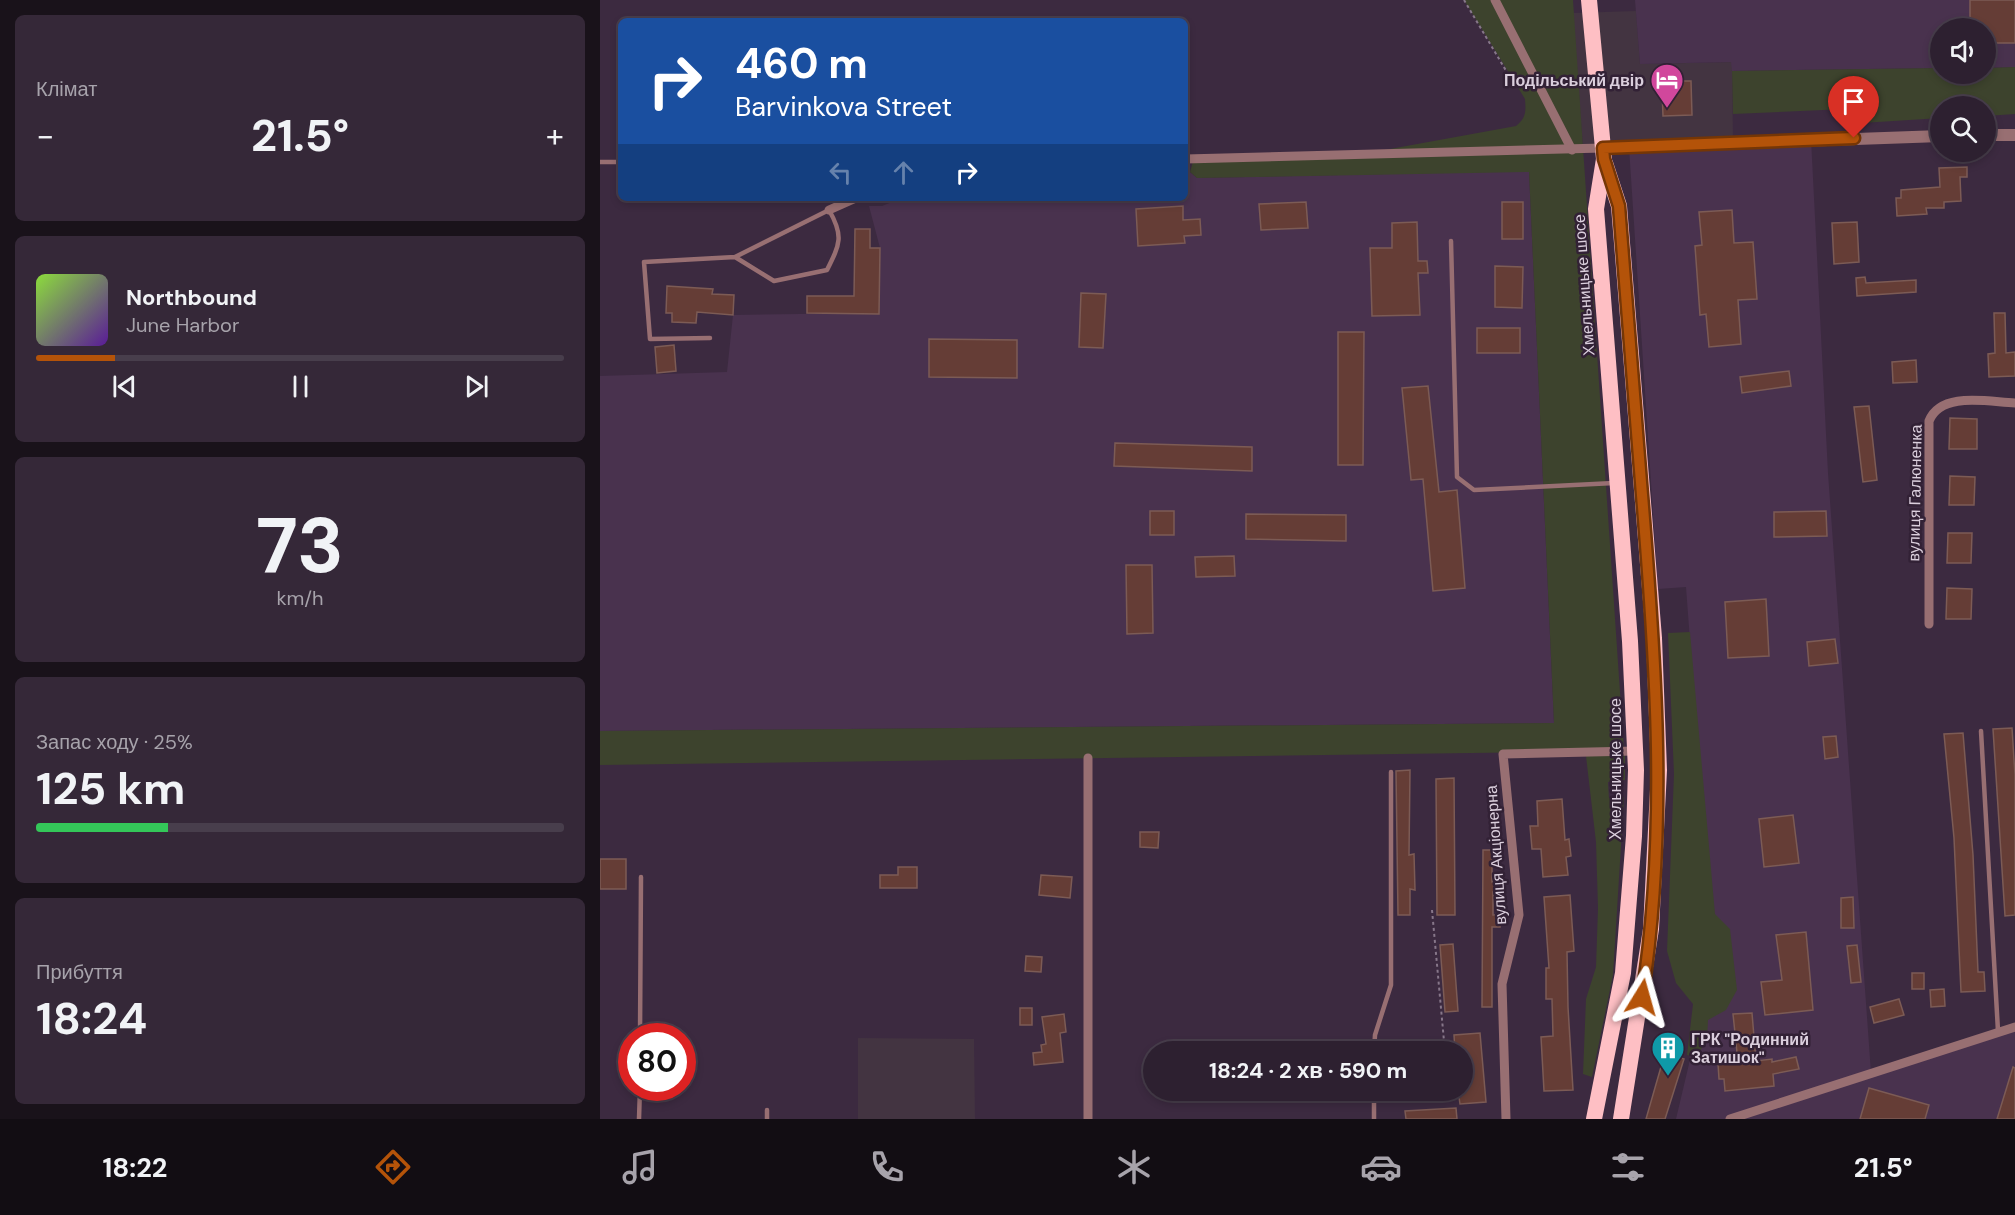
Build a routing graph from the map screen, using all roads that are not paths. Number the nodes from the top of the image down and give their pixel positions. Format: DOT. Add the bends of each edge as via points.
graph roads {
  1 [pos="1495,0"];
  2 [pos="1589,0"];
  3 [pos="1996,135"];
  4 [pos="2015,135"];
  5 [pos="1930,137"];
  6 [pos="1572,150"];
  7 [pos="1604,154"];
  8 [pos="1188,159"];
  9 [pos="600,162"];
  10 [pos="618,162"];
  11 [pos="849,201"];
  12 [pos="829,210"];
  13 [pos="1451,240"];
  14 [pos="735,257"];
  15 [pos="710,338"];
  16 [pos="2015,403"];
  17 [pos="1616,483"];
  18 [pos="1929,624"];
  19 [pos="1981,731"];
  20 [pos="1635,751"];
  21 [pos="1088,758"];
  22 [pos="1391,772"];
  23 [pos="641,877"];
  24 [pos="640,1023"];
  25 [pos="2015,1027"];
  26 [pos="1998,1032"];
  27 [pos="1375,1041"];
  28 [pos="639,1101"];
  29 [pos="1374,1101"];
  30 [pos="767,1110"];
  31 [pos="639,1119"];
  32 [pos="767,1119"];
  33 [pos="1088,1119"];
  34 [pos="1374,1119"];
  35 [pos="1506,1119"];
  36 [pos="1594,1119"];
  37 [pos="1621,1119"];
  38 [pos="1730,1119"];
  1 -- 6 [label="street"];
  2 -- 7 [label="highway"];
  3 -- 4 [label="street"];
  5 -- 7 [label="street"];
  6 -- 7 [label="street"];
  6 -- 8 [label="street"];
  7 -- 17 [label="highway, Хмельницьке шосе" via="1596,209"];
  7 -- 37 [label="highway" via="1619,206 1654,638 1659,760 1651,929"];
  9 -- 10 [label="lane"];
  11 -- 12 [label="street"];
  12 -- 14 [label="lane"];
  12 -- 14 [label="lane" via="840,229 838,249 827,270 774,281"];
  13 -- 17 [label="lane" via="1457,477 1474,490"];
  14 -- 15 [label="lane" via="644,262 650,339"];
  16 -- 18 [label="street, вулиця Галюненка" via="1949,402 1933,410 1929,421"];
  17 -- 20 [label="highway, Хмельницьке шосе"];
  19 -- 26 [label="lane"];
  20 -- 35 [label="street, вулиця Акціонерна" via="1503,754 1519,915 1502,984"];
  20 -- 36 [label="highway, Хмельницьке шосе" via="1627,939"];
  21 -- 33 [label="street"];
  22 -- 27 [label="lane" via="1391,985"];
  23 -- 24 [label="lane"];
  25 -- 26 [label="street"];
  26 -- 38 [label="street"];
  28 -- 31 [label="lane"];
  29 -- 34 [label="lane"];
  30 -- 32 [label="lane"];
}
